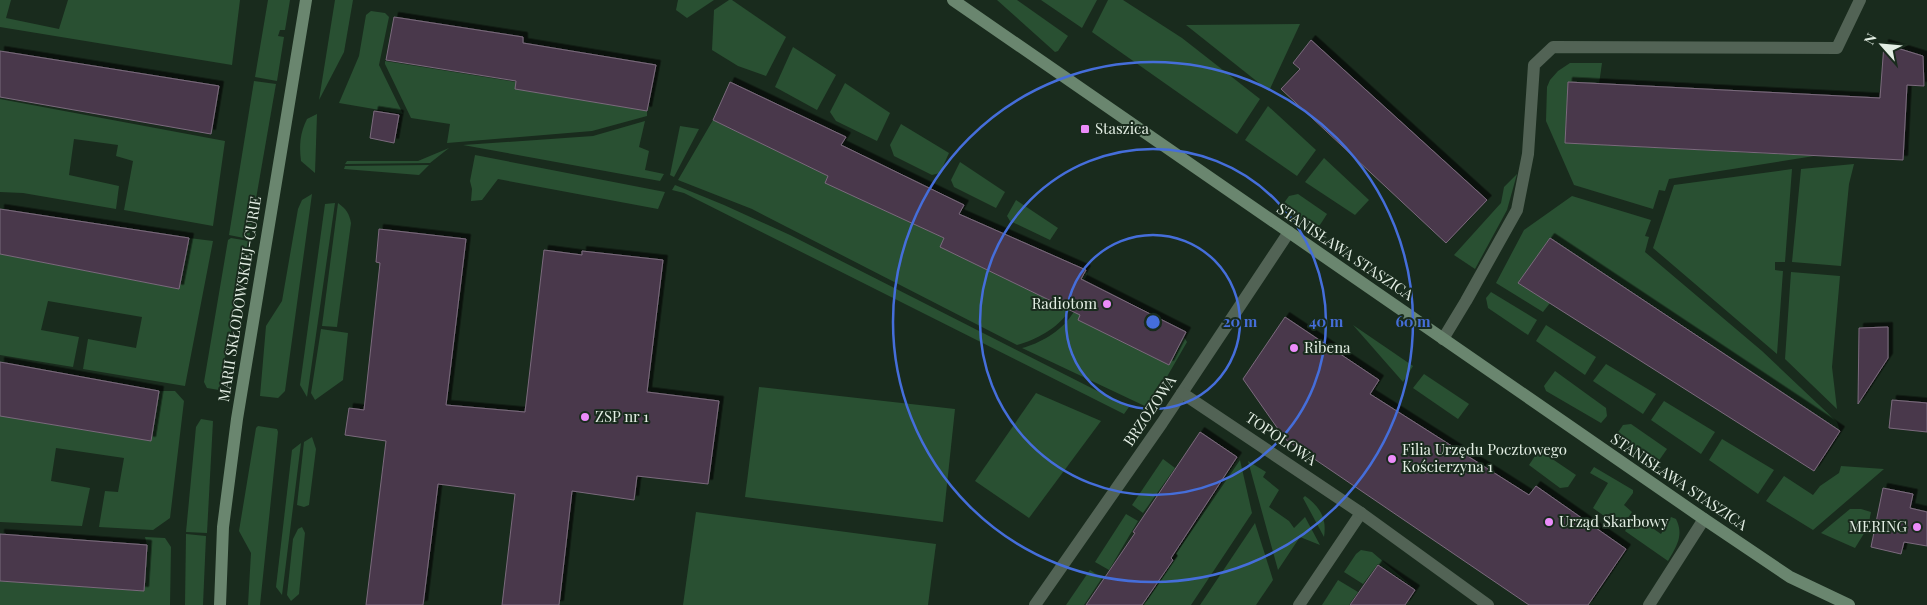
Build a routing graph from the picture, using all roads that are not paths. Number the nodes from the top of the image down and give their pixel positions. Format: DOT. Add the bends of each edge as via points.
graph roads {
  1 [pos="306,0"];
  2 [pos="953,0"];
  3 [pos="1860,0"];
  4 [pos="1289,232"];
  5 [pos="1443,339"];
  6 [pos="1182,393"];
  7 [pos="1361,513"];
  8 [pos="1704,519"];
  9 [pos="220,605"];
  10 [pos="1035,605"];
  11 [pos="1299,605"];
  12 [pos="1488,605"];
  13 [pos="1650,605"];
  14 [pos="1848,605"];
  1 -- 9 [label="street, MARII SKŁODOWSKIEJ-CURIE" via="236,419 223,527"];
  2 -- 4 [label="street, STANISŁAWA STASZICA"];
  3 -- 5 [label="street" via="1837,48 1553,47 1534,65 1528,154 1517,210"];
  4 -- 5 [label="street, STANISŁAWA STASZICA"];
  4 -- 6 [label="street, BRZOZOWA"];
  5 -- 8 [label="street, STANISŁAWA STASZICA"];
  6 -- 7 [label="street, TOPOLOWA"];
  6 -- 10 [label="street, BRZOZOWA"];
  7 -- 11 [label="street"];
  7 -- 12 [label="street, TOPOLOWA"];
  8 -- 13 [label="street"];
  8 -- 14 [label="street, STANISŁAWA STASZICA" via="1790,577"];
}
